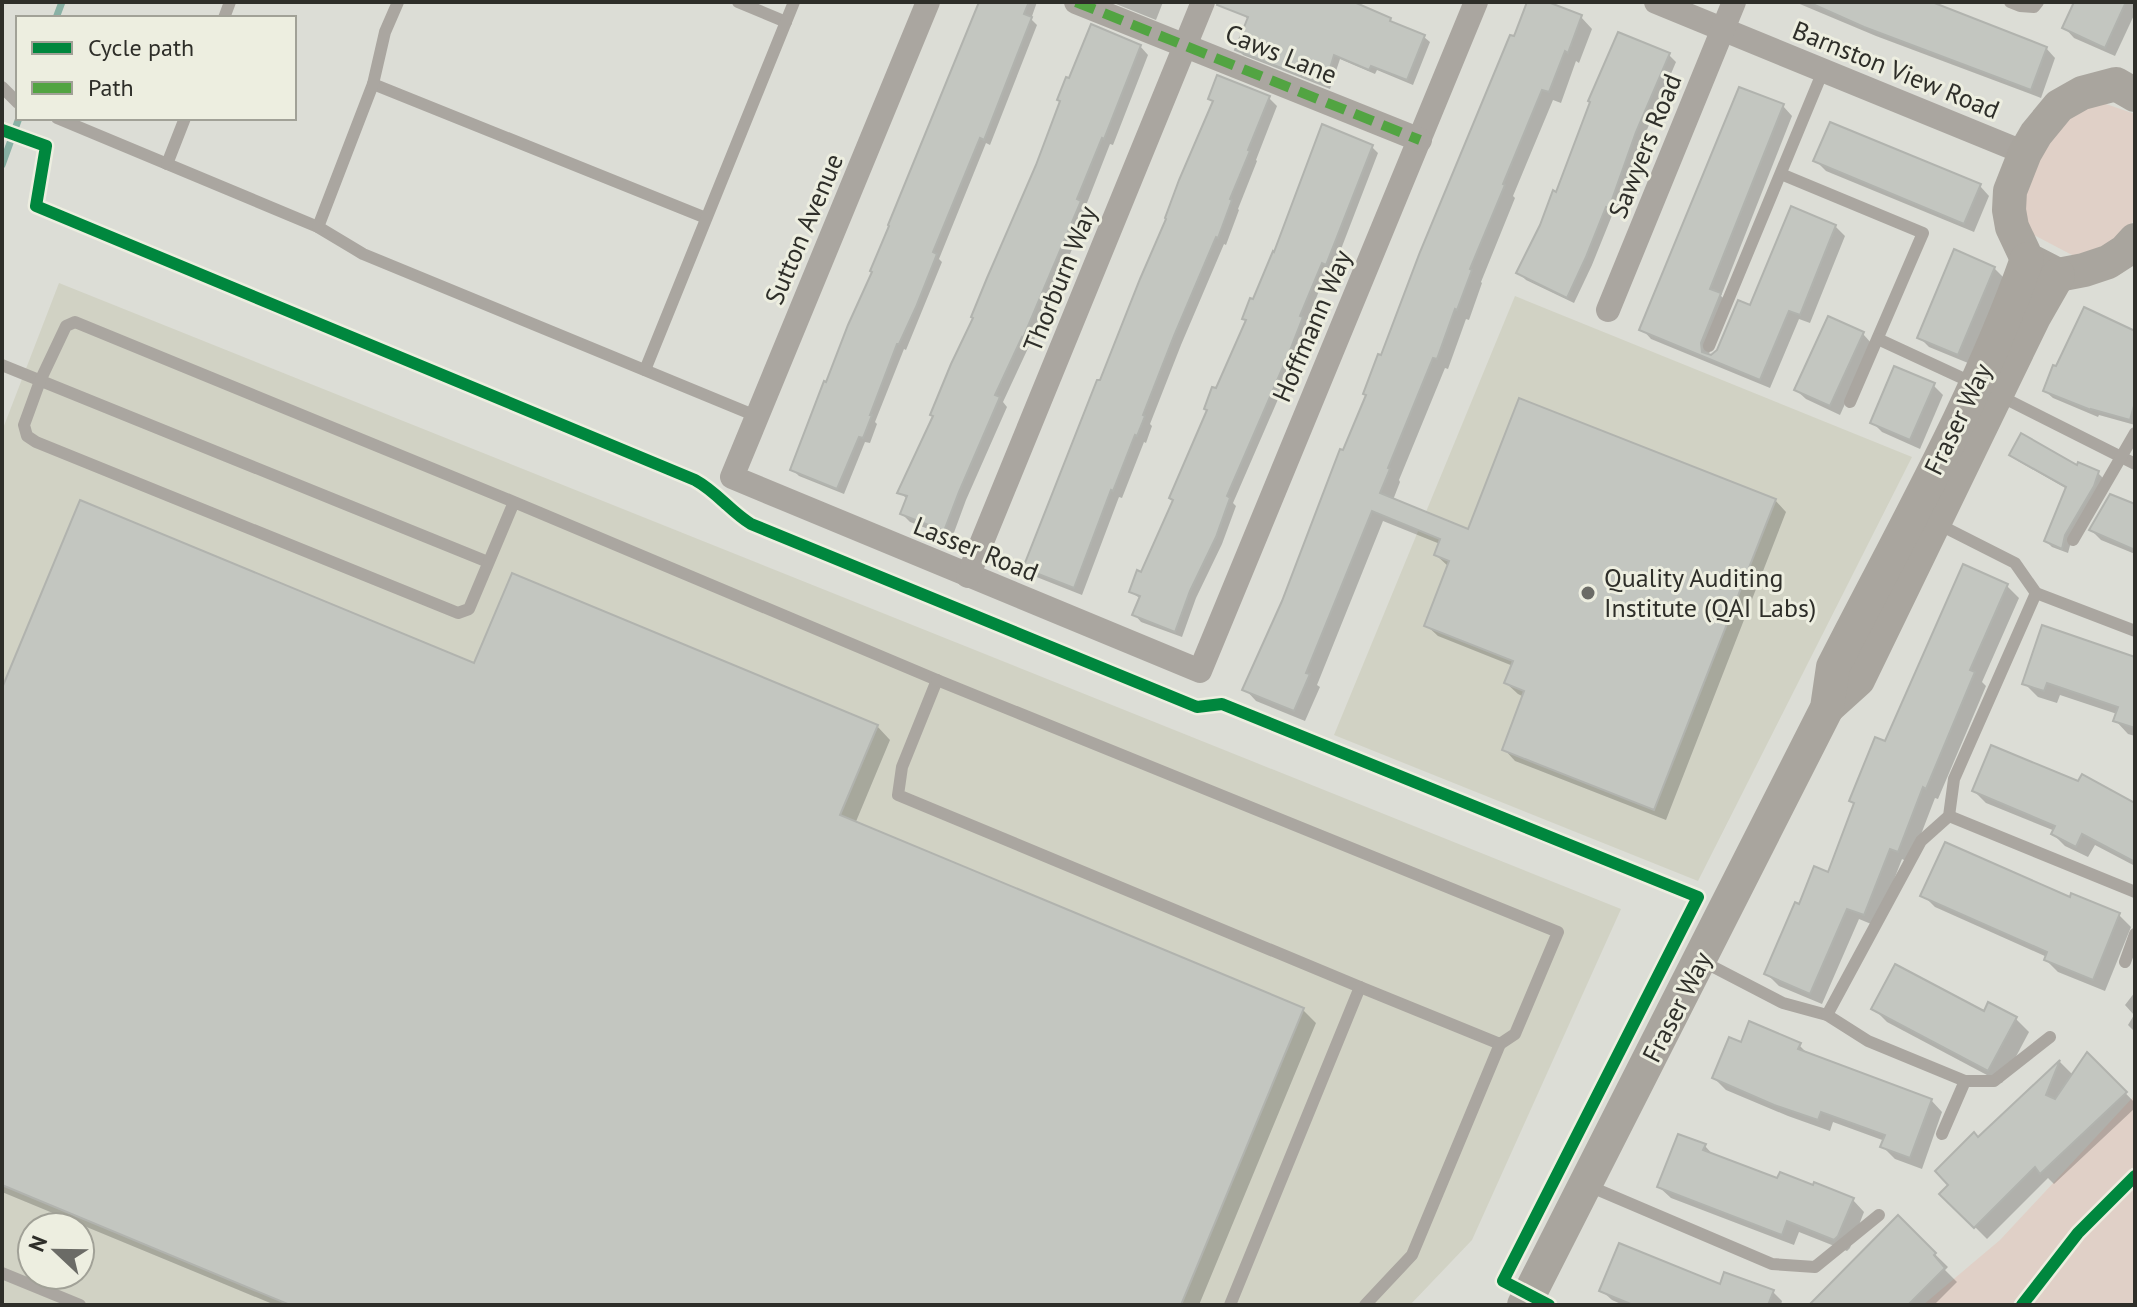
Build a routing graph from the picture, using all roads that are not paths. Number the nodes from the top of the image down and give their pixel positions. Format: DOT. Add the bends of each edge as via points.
graph roads {
  1 [pos="398,2"];
  2 [pos="738,2"];
  3 [pos="794,2"];
  4 [pos="928,2"];
  5 [pos="1076,2"];
  6 [pos="1203,2"];
  7 [pos="1656,2"];
  8 [pos="1734,2"];
  9 [pos="2010,2"];
  10 [pos="2038,2"];
  11 [pos="1469,4"];
  12 [pos="786,22"];
  13 [pos="1723,29"];
  14 [pos="1185,46"];
  15 [pos="1823,71"];
  16 [pos="2129,80"];
  17 [pos="373,84"];
  18 [pos="62,120"];
  19 [pos="184,120"];
  20 [pos="1420,140"];
  21 [pos="2025,153"];
  22 [pos="167,164"];
  23 [pos="1781,174"];
  24 [pos="706,218"];
  25 [pos="318,227"];
  26 [pos="2135,240"];
  27 [pos="2027,259"];
  28 [pos="2058,275"];
  29 [pos="1608,310"];
  30 [pos="1878,339"];
  31 [pos="1709,346"];
  32 [pos="2,365"];
  33 [pos="645,370"];
  34 [pos="40,381"];
  35 [pos="1987,390"];
  36 [pos="1850,402"];
  37 [pos="756,416"];
  38 [pos="2135,433"];
  39 [pos="2123,456"];
  40 [pos="2135,464"];
  41 [pos="732,477"];
  42 [pos="514,502"];
  43 [pos="1924,517"];
  44 [pos="2073,540"];
  45 [pos="488,562"];
  46 [pos="968,576"];
  47 [pos="2036,593"];
  48 [pos="2135,631"];
  49 [pos="1200,671"];
  50 [pos="937,680"];
  51 [pos="1949,816"];
  52 [pos="2135,892"];
  53 [pos="2135,934"];
  54 [pos="1700,960"];
  55 [pos="2125,962"];
  56 [pos="1360,987"];
  57 [pos="1827,1015"];
  58 [pos="2050,1037"];
  59 [pos="1500,1044"];
  60 [pos="1965,1081"];
  61 [pos="1942,1134"];
  62 [pos="1586,1185"];
  63 [pos="1879,1215"];
  64 [pos="2,1273"];
  65 [pos="80,1305"];
  66 [pos="1230,1305"];
  67 [pos="1365,1305"];
  68 [pos="1524,1305"];
  1 -- 17 [label="lane"];
  2 -- 12 [label="lane"];
  3 -- 12 [label="lane"];
  4 -- 37 [label="street, Sutton Avenue"];
  5 -- 14 [label="street, Caws Lane"];
  6 -- 14 [label="street, Thorburn Way"];
  7 -- 13 [label="street, Barnston View Road"];
  8 -- 13 [label="street, Sawyers Road"];
  9 -- 10 [label="lane" via="2034,7"];
  11 -- 20 [label="street, Hoffmann Way"];
  12 -- 24 [label="lane"];
  13 -- 15 [label="street, Barnston View Road"];
  13 -- 29 [label="street, Sawyers Road"];
  14 -- 20 [label="street, Caws Lane"];
  14 -- 46 [label="street, Thorburn Way"];
  15 -- 21 [label="street, Barnston View Road"];
  15 -- 23 [label="lane"];
  16 -- 21 [label="street" via="2082,93 2059,106"];
  17 -- 24 [label="lane"];
  17 -- 25 [label="lane"];
  18 -- 22 [label="lane"];
  19 -- 22 [label="lane"];
  20 -- 49 [label="street, Hoffmann Way"];
  21 -- 27 [label="street" via="2010,191 2009,210"];
  22 -- 25 [label="lane"];
  23 -- 30 [label="lane" via="1923,233"];
  23 -- 31 [label="lane"];
  24 -- 33 [label="lane"];
  25 -- 33 [label="lane" via="363,254"];
  26 -- 28 [label="street" via="2108,262"];
  27 -- 28 [label="street"];
  27 -- 35 [label="street, Fraser Way"];
  28 -- 35 [label="street, Fraser Way"];
  30 -- 35 [label="lane"];
  30 -- 36 [label="lane"];
  32 -- 34 [label="lane"];
  33 -- 37 [label="lane"];
  34 -- 42 [label="lane" via="66,326 75,322"];
  34 -- 45 [label="lane"];
  34 -- 45 [label="lane" via="24,425 36,442 458,613 469,609"];
  35 -- 39 [label="lane"];
  35 -- 43 [label="street, Fraser Way"];
  37 -- 41 [label="street, Sutton Avenue"];
  38 -- 39 [label="lane"];
  39 -- 40 [label="lane"];
  39 -- 44 [label="lane"];
  41 -- 46 [label="street, Lasser Road"];
  42 -- 45 [label="lane"];
  42 -- 50 [label="lane"];
  43 -- 47 [label="lane" via="2015,563"];
  43 -- 54 [label="street, Fraser Way" via="1858,680 1827,708"];
  46 -- 49 [label="street, Lasser Road"];
  47 -- 48 [label="lane"];
  47 -- 51 [label="lane" via="1954,779"];
  50 -- 56 [label="lane" via="902,767 898,795"];
  50 -- 59 [label="lane" via="1558,932 1515,1034"];
  51 -- 52 [label="lane"];
  51 -- 57 [label="lane" via="1921,841"];
  53 -- 55 [label="lane"];
  54 -- 57 [label="lane" via="1783,1003"];
  54 -- 62 [label="street, Fraser Way"];
  56 -- 59 [label="lane"];
  56 -- 66 [label="lane"];
  57 -- 60 [label="lane" via="1868,1041"];
  58 -- 60 [label="lane" via="1994,1081"];
  59 -- 67 [label="lane" via="1412,1255"];
  60 -- 61 [label="lane"];
  62 -- 63 [label="lane" via="1772,1264 1815,1267"];
  62 -- 68 [label="street, Fraser Way"];
  64 -- 65 [label="lane"];
}
